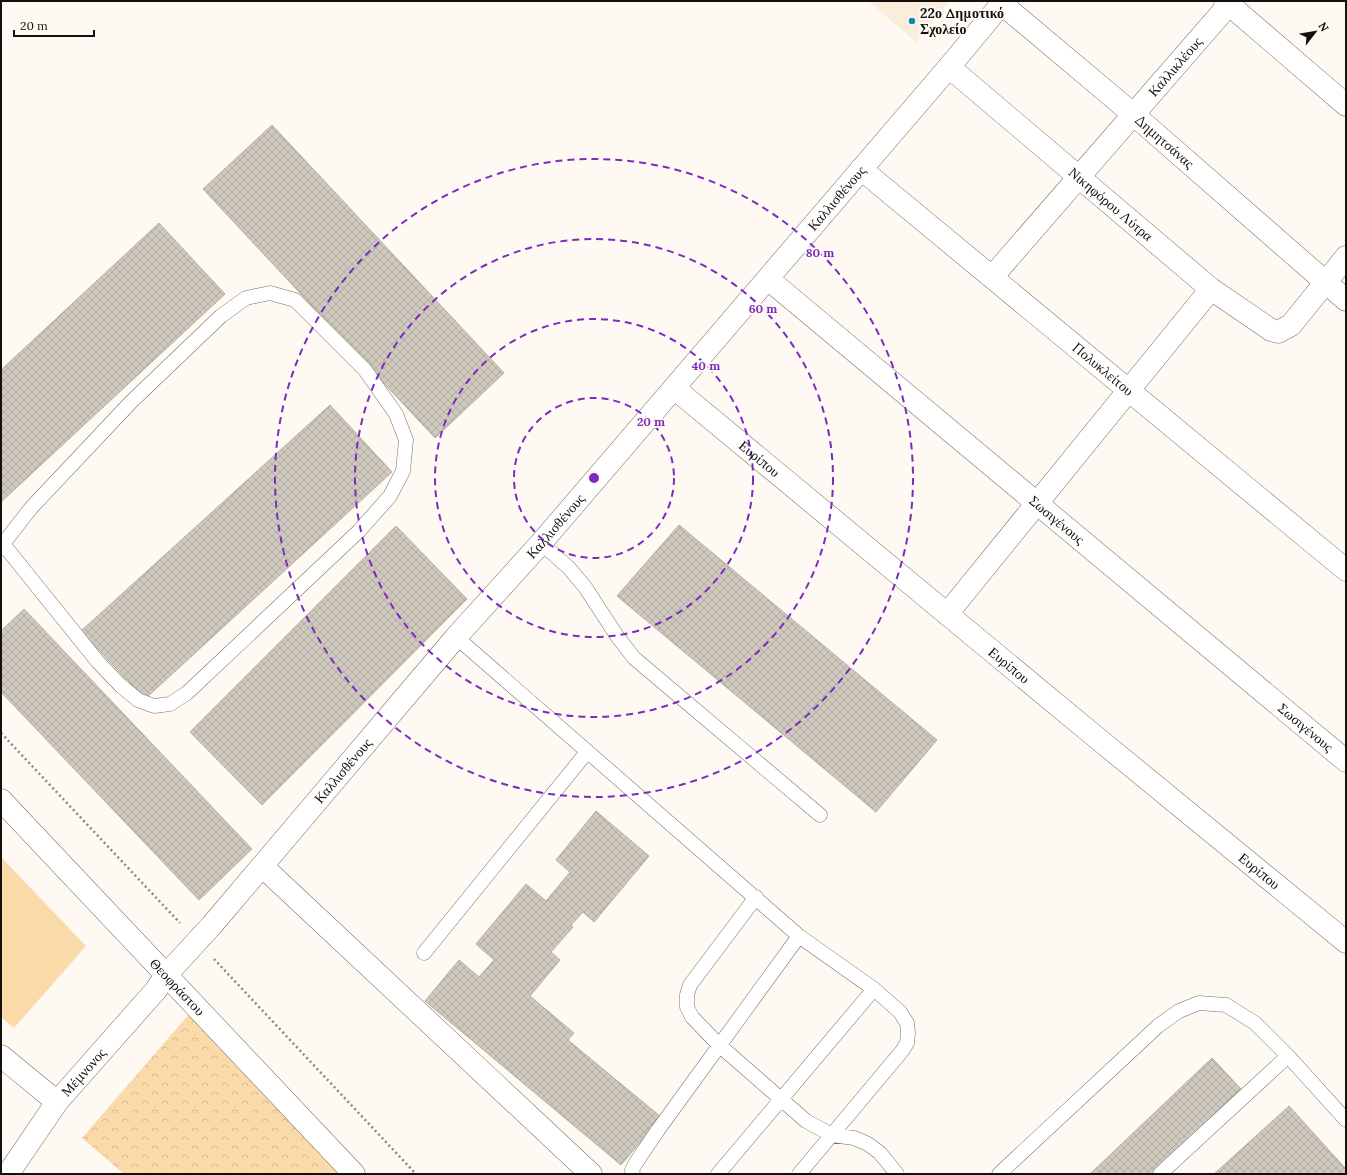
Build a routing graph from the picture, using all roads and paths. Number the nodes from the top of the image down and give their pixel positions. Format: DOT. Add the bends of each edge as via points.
graph roads {
  1 [pos="1003,2"];
  2 [pos="1228,2"];
  3 [pos="949,67"];
  4 [pos="1346,105"];
  5 [pos="1133,114"];
  6 [pos="861,169"];
  7 [pos="1079,177"];
  8 [pos="1346,256"];
  9 [pos="992,277"];
  10 [pos="768,279"];
  11 [pos="1326,282"];
  12 [pos="1211,289"];
  13 [pos="1346,300"];
  14 [pos="674,388"];
  15 [pos="1128,390"];
  16 [pos="1036,504"];
  17 [pos="541,543"];
  18 [pos="2,546"];
  19 [pos="1346,570"];
  20 [pos="947,614"];
  21 [pos="456,637"];
  22 [pos="587,752"];
  23 [pos="1346,761"];
  24 [pos="1,800"];
  25 [pos="820,815"];
  26 [pos="262,866"];
  27 [pos="756,897"];
  28 [pos="799,936"];
  29 [pos="1346,942"];
  30 [pos="424,953"];
  31 [pos="166,975"];
  32 [pos="874,989"];
  33 [pos="719,1045"];
  34 [pos="1,1056"];
  35 [pos="1288,1056"];
  36 [pos="781,1099"];
  37 [pos="57,1102"];
  38 [pos="1346,1120"];
  39 [pos="832,1135"];
  40 [pos="6,1172"];
  41 [pos="354,1174"];
  42 [pos="591,1174"];
  43 [pos="632,1174"];
  44 [pos="718,1174"];
  45 [pos="799,1174"];
  46 [pos="897,1174"];
  47 [pos="999,1174"];
  48 [pos="1160,1174"];
  1 -- 3 [label="street, Καλλισθένους"];
  1 -- 5 [label="street, Δημητσάνας"];
  2 -- 4 [label="street"];
  2 -- 5 [label="street, Καλλικλέους"];
  3 -- 6 [label="street, Καλλισθένους"];
  3 -- 7 [label="street, Νικηφόρου Λύτρα"];
  5 -- 7 [label="street, Καλλικλέους"];
  5 -- 11 [label="street, Δημητσάνας"];
  6 -- 9 [label="street, Πολυκλείτου"];
  6 -- 10 [label="street, Καλλισθένους"];
  7 -- 9 [label="street, Καλλικλέους"];
  7 -- 12 [label="street, Νικηφόρου Λύτρα"];
  8 -- 11 [label="street"];
  9 -- 15 [label="street, Πολυκλείτου"];
  10 -- 14 [label="street, Καλλισθένους"];
  10 -- 16 [label="street, Σωσιγένους"];
  11 -- 12 [label="street, Νικηφόρου Λύτρα" via="1291,324 1278,332 1271,330"];
  11 -- 13 [label="street, Δημητσάνας"];
  12 -- 15 [label="street"];
  14 -- 17 [label="street, Καλλισθένους"];
  14 -- 20 [label="street, Ευρίπου"];
  15 -- 16 [label="street"];
  15 -- 19 [label="street, Πολυκλείτου"];
  16 -- 20 [label="street"];
  16 -- 23 [label="street, Σωσιγένους"];
  17 -- 21 [label="street, Καλλισθένους"];
  17 -- 25 [label="lane" via="586,587 634,658"];
  18 -- 18 [label="lane" via="121,686 138,700 154,706 170,704 187,693 359,531 390,496 403,471 406,440 396,414 365,370 295,300 270,293 246,298 221,316 131,402 31,508"];
  20 -- 29 [label="street, Ευρίπου"];
  21 -- 22 [label="lane"];
  21 -- 26 [label="street, Καλλισθένους"];
  22 -- 27 [label="lane"];
  22 -- 30 [label="lane"];
  24 -- 31 [label="street, Θεοφράστου"];
  26 -- 31 [label="street, Καλλισθένους"];
  26 -- 42 [label="street"];
  27 -- 28 [label="lane"];
  27 -- 33 [label="lane" via="690,985 687,995 687,1007 692,1017"];
  28 -- 32 [label="lane"];
  28 -- 33 [label="lane"];
  31 -- 37 [label="street, Μέμνονος" via="156,990"];
  31 -- 41 [label="street, Θεοφράστου"];
  32 -- 36 [label="lane"];
  32 -- 39 [label="lane" via="900,1012 907,1023 907,1043"];
  33 -- 36 [label="lane"];
  33 -- 43 [label="lane" via="635,1164"];
  34 -- 37 [label="street"];
  35 -- 38 [label="lane"];
  35 -- 47 [label="lane" via="1256,1023 1226,1005 1199,1003 1179,1011 1158,1026"];
  35 -- 48 [label="lane"];
  36 -- 39 [label="lane" via="806,1121"];
  36 -- 44 [label="lane"];
  37 -- 40 [label="street, Μέμνονος"];
  39 -- 45 [label="lane"];
  39 -- 46 [label="lane" via="854,1138 868,1144 880,1152"];
}
